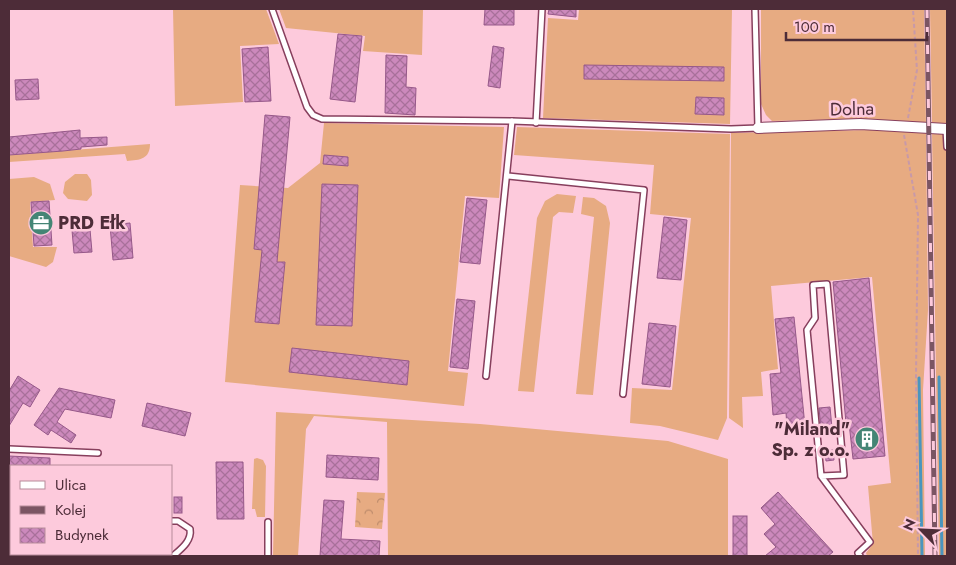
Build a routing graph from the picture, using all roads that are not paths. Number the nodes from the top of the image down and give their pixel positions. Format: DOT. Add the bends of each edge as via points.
graph roads {
  1 [pos="272,9"];
  2 [pos="542,9"];
  3 [pos="755,9"];
  4 [pos="512,121"];
  5 [pos="536,123"];
  6 [pos="758,128"];
  7 [pos="946,129"];
  8 [pos="947,147"];
  9 [pos="508,176"];
  10 [pos="486,376"];
  11 [pos="623,394"];
  12 [pos="9,449"];
  13 [pos="98,453"];
  14 [pos="821,476"];
  15 [pos="172,521"];
  16 [pos="268,522"];
  17 [pos="172,556"];
  18 [pos="268,556"];
  19 [pos="860,556"];
  1 -- 4 [label="lane" via="313,115 322,119"];
  2 -- 5 [label="lane"];
  3 -- 6 [label="lane"];
  4 -- 5 [label="lane"];
  4 -- 9 [label="lane"];
  5 -- 6 [label="lane"];
  6 -- 7 [label="street, Dolna" via="860,124"];
  7 -- 8 [label="lane"];
  9 -- 10 [label="lane"];
  9 -- 11 [label="lane" via="644,190"];
  12 -- 13 [label="lane"];
  14 -- 14 [label="lane" via="806,330 815,318 813,285 827,284 844,475"];
  14 -- 19 [label="lane" via="870,542 858,552"];
  15 -- 17 [label="lane" via="184,524 191,535"];
  16 -- 18 [label="lane"];
}
